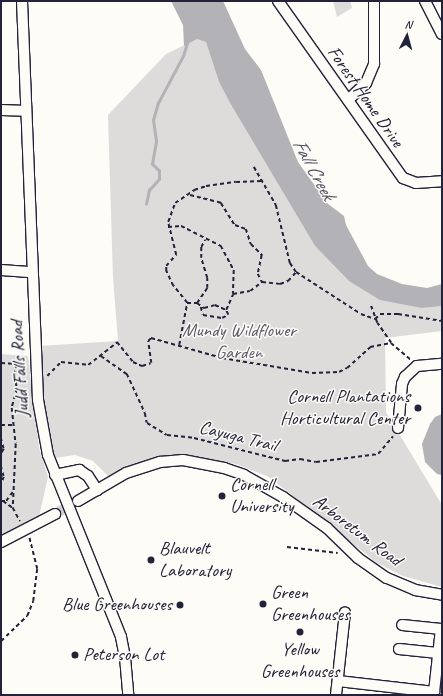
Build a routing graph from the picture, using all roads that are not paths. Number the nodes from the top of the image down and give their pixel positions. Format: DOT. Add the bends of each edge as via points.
graph roads {
  1 [pos="22,1"];
  2 [pos="278,1"];
  3 [pos="374,1"];
  4 [pos="425,1"];
  5 [pos="442,34"];
  6 [pos="348,100"];
  7 [pos="1,110"];
  8 [pos="26,111"];
  9 [pos="442,181"];
  10 [pos="1,270"];
  11 [pos="32,272"];
  12 [pos="442,364"];
  13 [pos="398,428"];
  14 [pos="55,475"];
  15 [pos="98,490"];
  16 [pos="78,501"];
  17 [pos="55,514"];
  18 [pos="1,542"];
  19 [pos="442,595"];
  20 [pos="345,612"];
  21 [pos="402,625"];
  22 [pos="399,649"];
  23 [pos="438,653"];
  24 [pos="338,680"];
  25 [pos="128,695"];
  26 [pos="336,695"];
  1 -- 8 [label="street, Judd Falls Road"];
  2 -- 6 [label="street, Forest Home Drive" via="336,87"];
  3 -- 6 [label="street" via="374,64 366,83"];
  4 -- 5 [label="street"];
  6 -- 9 [label="street, Forest Home Drive" via="403,178 416,183"];
  7 -- 8 [label="street"];
  8 -- 11 [label="street, Judd Falls Road"];
  10 -- 11 [label="street"];
  11 -- 14 [label="street, Judd Falls Road" via="38,400 48,455"];
  12 -- 13 [label="street" via="417,366 408,374 402,384"];
  14 -- 15 [label="street" via="78,470 88,476"];
  14 -- 25 [label="street, Judd Falls Road" via="121,637"];
  15 -- 16 [label="street, Arboretum Road"];
  15 -- 19 [label="street, Arboretum Road" via="126,473 160,462 183,460 224,468 250,478 283,497 327,528 358,558 387,578 415,590"];
  17 -- 18 [label="street"];
  20 -- 24 [label="street"];
  21 -- 23 [label="street" via="441,629"];
  22 -- 23 [label="street"];
  23 -- 24 [label="street" via="434,692"];
  24 -- 26 [label="street"];
}
